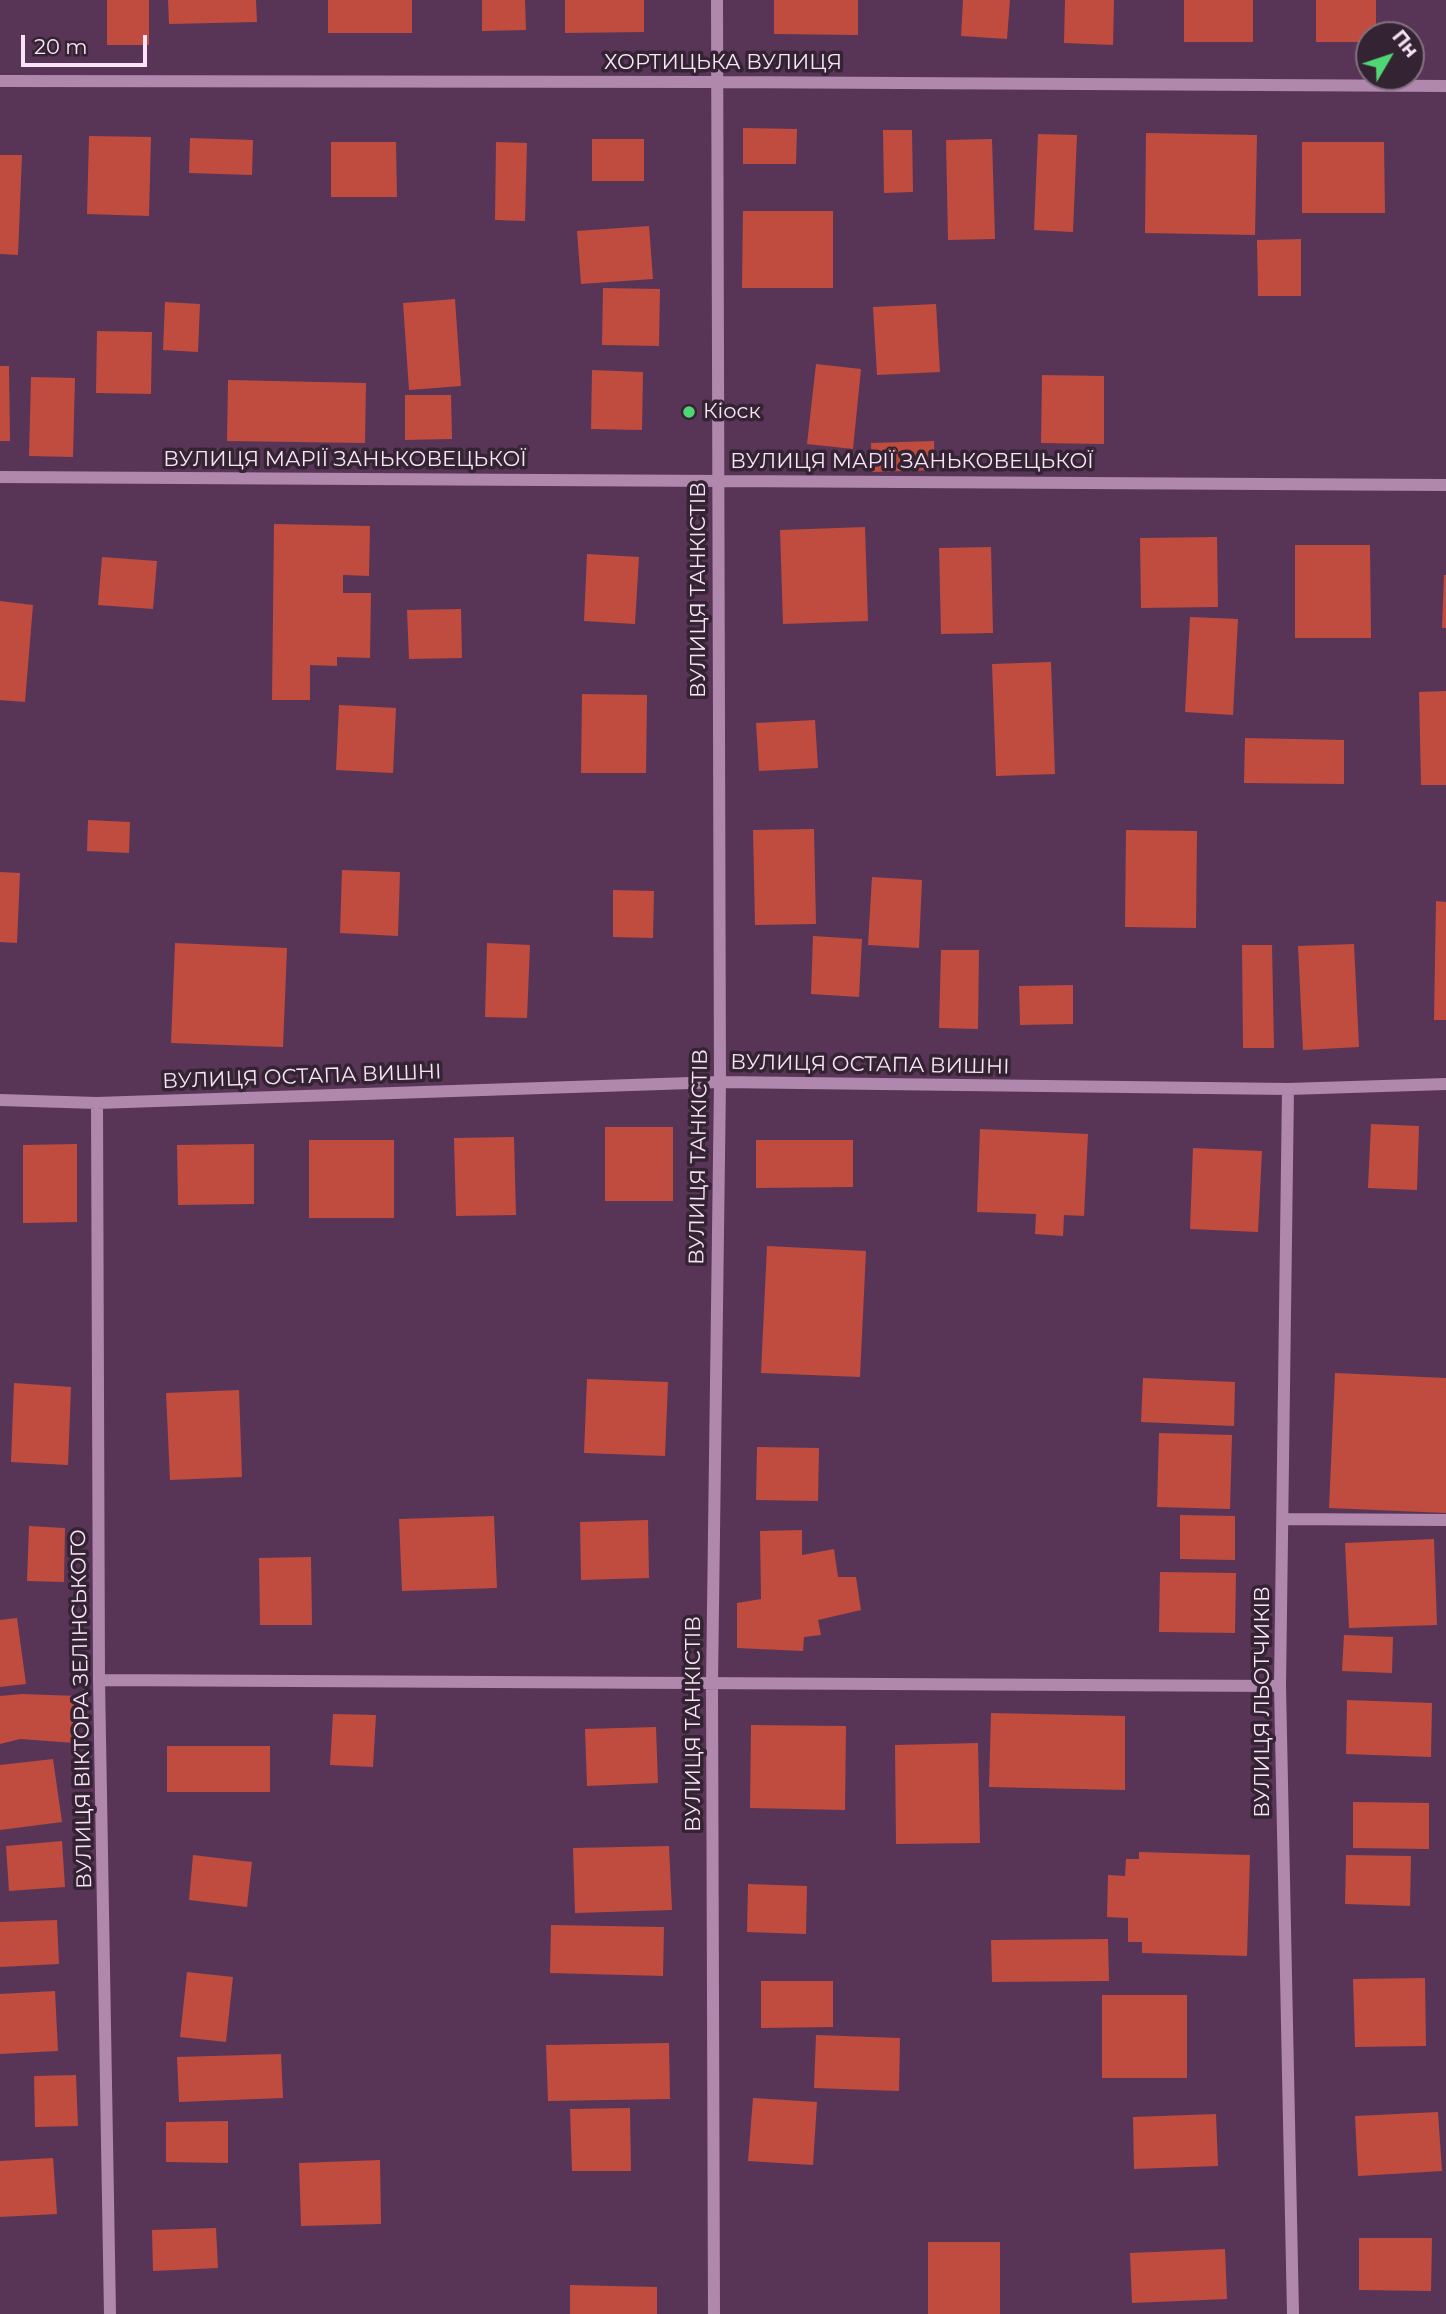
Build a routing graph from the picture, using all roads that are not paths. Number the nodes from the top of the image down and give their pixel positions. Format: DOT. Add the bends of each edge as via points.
graph roads {
  1 [pos="717,0"];
  2 [pos="0,81"];
  3 [pos="718,82"];
  4 [pos="1446,86"];
  5 [pos="0,477"];
  6 [pos="718,480"];
  7 [pos="1446,485"];
  8 [pos="720,1082"];
  9 [pos="1446,1084"];
  10 [pos="1288,1089"];
  11 [pos="0,1100"];
  12 [pos="97,1103"];
  13 [pos="1283,1519"];
  14 [pos="1446,1520"];
  15 [pos="99,1680"];
  16 [pos="712,1683"];
  17 [pos="1280,1686"];
  18 [pos="110,2314"];
  19 [pos="714,2314"];
  20 [pos="1293,2314"];
  1 -- 3 [label="street, ВУЛИЦЯ ТАНКІСТІВ"];
  2 -- 3 [label="street, ХОРТИЦЬКА ВУЛИЦЯ"];
  3 -- 4 [label="street, ХОРТИЦЬКА ВУЛИЦЯ"];
  3 -- 6 [label="street, ВУЛИЦЯ ТАНКІСТІВ"];
  5 -- 6 [label="street, ВУЛИЦЯ МАРІЇ ЗАНЬКОВЕЦЬКОЇ"];
  6 -- 7 [label="street, ВУЛИЦЯ МАРІЇ ЗАНЬКОВЕЦЬКОЇ"];
  6 -- 8 [label="street, ВУЛИЦЯ ТАНКІСТІВ"];
  8 -- 10 [label="street, ВУЛИЦЯ ОСТАПА ВИШНІ"];
  8 -- 12 [label="street, ВУЛИЦЯ ОСТАПА ВИШНІ"];
  8 -- 16 [label="street, ВУЛИЦЯ ТАНКІСТІВ"];
  9 -- 10 [label="street, ВУЛИЦЯ ОСТАПА ВИШНІ"];
  10 -- 13 [label="street, ВУЛИЦЯ ЛЬОТЧИКІВ"];
  11 -- 12 [label="street, ВУЛИЦЯ ОСТАПА ВИШНІ"];
  12 -- 15 [label="street, ВУЛИЦЯ ВІКТОРА ЗЕЛІНСЬКОГО"];
  13 -- 14 [label="street"];
  13 -- 17 [label="street, ВУЛИЦЯ ЛЬОТЧИКІВ"];
  15 -- 16 [label="street"];
  15 -- 18 [label="street, ВУЛИЦЯ ВІКТОРА ЗЕЛІНСЬКОГО"];
  16 -- 17 [label="street"];
  16 -- 19 [label="street, ВУЛИЦЯ ТАНКІСТІВ"];
  17 -- 20 [label="street, ВУЛИЦЯ ЛЬОТЧИКІВ"];
}
